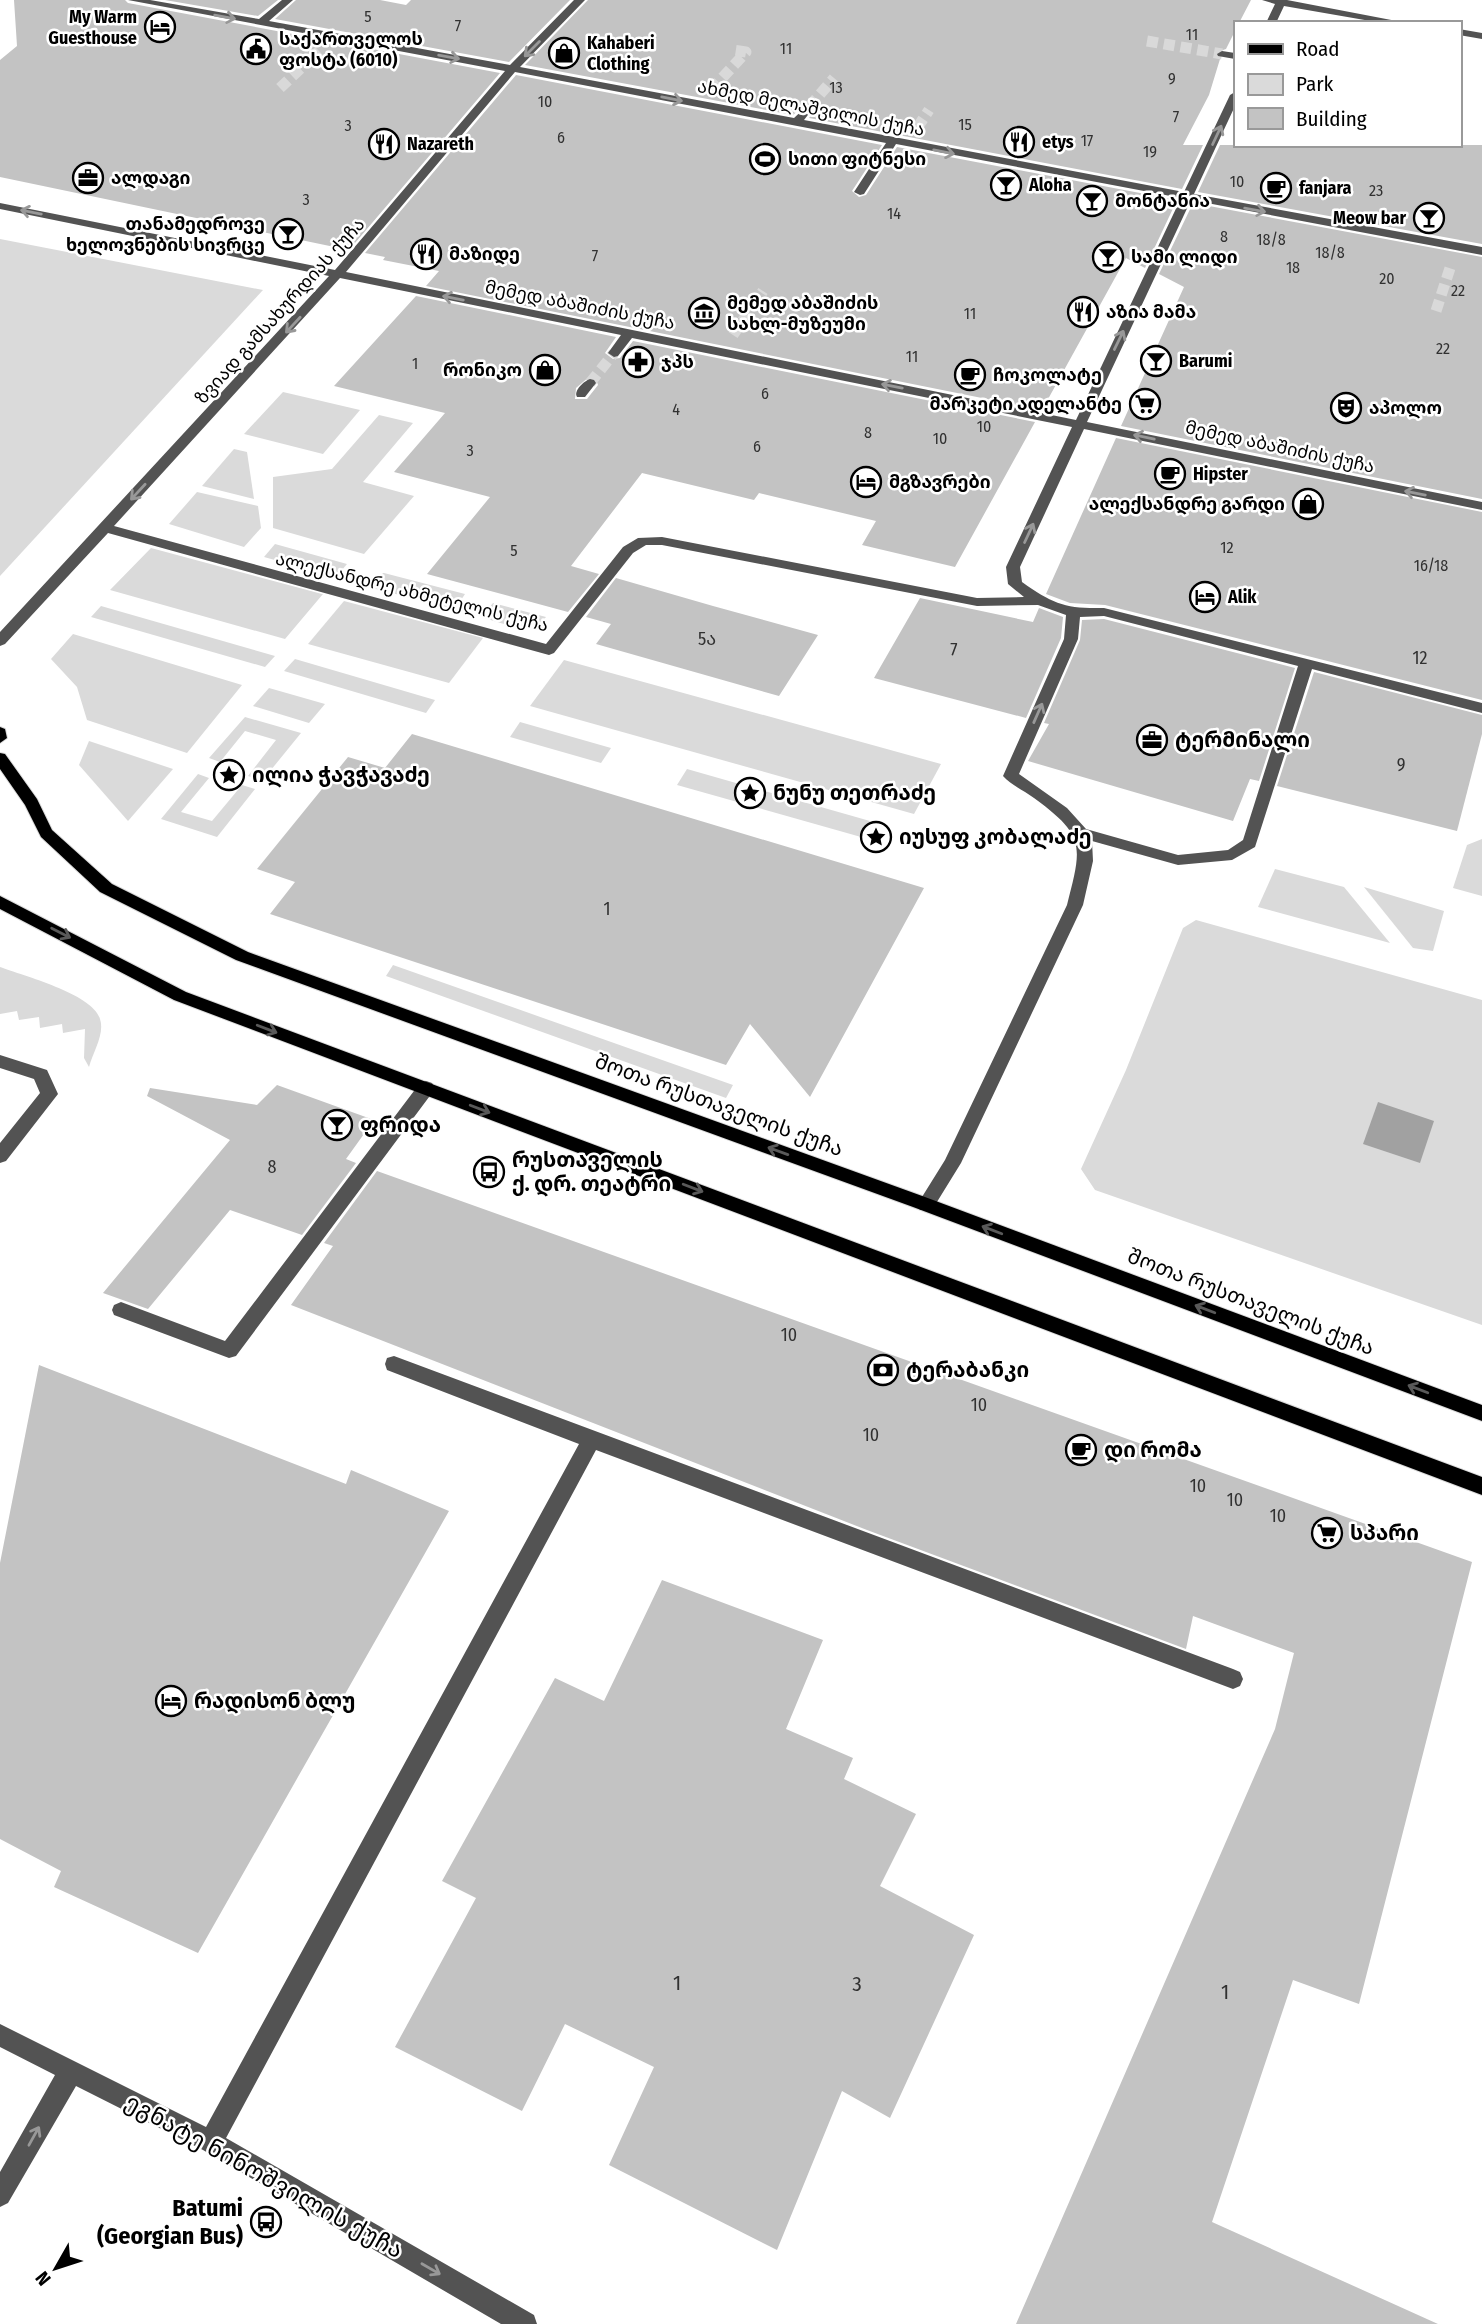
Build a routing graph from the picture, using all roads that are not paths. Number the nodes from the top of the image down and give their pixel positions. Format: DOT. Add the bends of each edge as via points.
graph roads {
  1 [pos="135,0"];
  2 [pos="288,0"];
  3 [pos="580,0"];
  4 [pos="1267,0"];
  5 [pos="1282,1"];
  6 [pos="1272,21"];
  7 [pos="1391,21"];
  8 [pos="261,23"];
  9 [pos="1461,32"];
  10 [pos="1482,36"];
  11 [pos="334,37"];
  12 [pos="323,48"];
  13 [pos="1222,54"];
  14 [pos="1234,56"];
  15 [pos="513,68"];
  16 [pos="707,94"];
  17 [pos="1234,97"];
  18 [pos="698,104"];
  19 [pos="810,107"];
  20 [pos="795,124"];
  21 [pos="913,133"];
  22 [pos="892,142"];
  23 [pos="905,144"];
  24 [pos="860,192"];
  25 [pos="1187,197"];
  26 [pos="0,206"];
  27 [pos="1458,247"];
  28 [pos="1481,248"];
  29 [pos="1453,260"];
  30 [pos="338,274"];
  31 [pos="629,333"];
  32 [pos="614,353"];
  33 [pos="1079,424"];
  34 [pos="1482,506"];
  35 [pos="104,528"];
  36 [pos="1040,601"];
  37 [pos="1073,613"];
  38 [pos="0,641"];
  39 [pos="1306,665"];
  40 [pos="1482,708"];
  41 [pos="0,733"];
  42 [pos="0,738"];
  43 [pos="0,758"];
  44 [pos="1082,833"];
  45 [pos="0,902"];
  46 [pos="0,1061"];
  47 [pos="426,1088"];
  48 [pos="0,1156"];
  49 [pos="926,1205"];
  50 [pos="121,1310"];
  51 [pos="394,1364"];
  52 [pos="1482,1413"];
  53 [pos="591,1440"];
  54 [pos="1482,1486"];
  55 [pos="1233,1679"];
  56 [pos="0,2035"];
  57 [pos="71,2071"];
  58 [pos="211,2142"];
  59 [pos="0,2195"];
  60 [pos="525,2324"];
  1 -- 8 [label="street, ახმედ მელაშვილის ქუჩა, one-way"];
  2 -- 8 [label="street"];
  3 -- 15 [label="street, ზვიად გამსახურდიას ქუჩა, one-way"];
  4 -- 5 [label="street"];
  5 -- 6 [label="street"];
  5 -- 7 [label="street"];
  8 -- 11 [label="street, ახმედ მელაშვილის ქუჩა"];
  9 -- 10 [label="street"];
  11 -- 12 [label="street"];
  11 -- 15 [label="street, ახმედ მელაშვილის ქუჩა, one-way"];
  13 -- 14 [label="street"];
  15 -- 18 [label="street, ახმედ მელაშვილის ქუჩა, one-way"];
  15 -- 30 [label="street, ზვიად გამსახურდიას ქუჩა"];
  16 -- 18 [label="street"];
  25 -- 17 [label="street, one-way"];
  18 -- 20 [label="street, ახმედ მელაშვილის ქუჩა"];
  19 -- 20 [label="street"];
  20 -- 22 [label="street, ახმედ მელაშვილის ქუჩა"];
  21 -- 23 [label="street"];
  22 -- 23 [label="street, ახმედ მელაშვილის ქუჩა"];
  22 -- 24 [label="street"];
  23 -- 25 [label="street, ახმედ მელაშვილის ქუჩა, one-way"];
  25 -- 27 [label="street, ახმედ მელაშვილის ქუჩა, one-way"];
  33 -- 25 [label="street, one-way"];
  30 -- 26 [label="street, მემედ აბაშიძის ქუჩა, one-way"];
  27 -- 28 [label="street, ახმედ მელაშვილის ქუჩა"];
  27 -- 29 [label="street"];
  31 -- 30 [label="street, მემედ აბაშიძის ქუჩა, one-way"];
  30 -- 35 [label="street, ზვიად გამსახურდიას ქუჩა, one-way"];
  31 -- 32 [label="street"];
  33 -- 31 [label="street, მემედ აბაშიძის ქუჩა, one-way"];
  34 -- 33 [label="street, მემედ აბაშიძის ქუჩა, one-way"];
  36 -- 33 [label="street, one-way" via="1015,584 1013,567"];
  35 -- 36 [label="street, ალექსანდრე ახმეტელის ქუჩა" via="549,650 628,550 643,541 977,602"];
  35 -- 38 [label="street, ზვიად გამსახურდიას ქუჩა"];
  36 -- 37 [label="street"];
  37 -- 39 [label="street" via="1104,612"];
  44 -- 37 [label="street, one-way" via="1057,808 1011,776 1071,639"];
  39 -- 40 [label="street"];
  39 -- 44 [label="street" via="1250,843 1232,855 1178,860"];
  41 -- 42 [label="main road"];
  49 -- 43 [label="main road, შოთა რუსთაველის ქუჩა, one-way" via="242,956 106,888 46,833 32,803"];
  44 -- 49 [label="street" via="1086,858 1075,905 952,1163"];
  45 -- 47 [label="main road, one-way" via="180,996"];
  46 -- 48 [label="street" via="41,1075 49,1094"];
  47 -- 50 [label="street" via="229,1350"];
  47 -- 54 [label="main road, one-way"];
  52 -- 49 [label="main road, შოთა რუსთაველის ქუჩა, one-way"];
  51 -- 53 [label="street"];
  53 -- 55 [label="street"];
  53 -- 58 [label="street"];
  56 -- 57 [label="street, ეგნატე ნინოშვილის ქუჩა"];
  57 -- 58 [label="street, ეგნატე ნინოშვილის ქუჩა"];
  59 -- 57 [label="street, one-way"];
  58 -- 60 [label="street, ეგნატე ნინოშვილის ქუჩა, one-way"];
}
